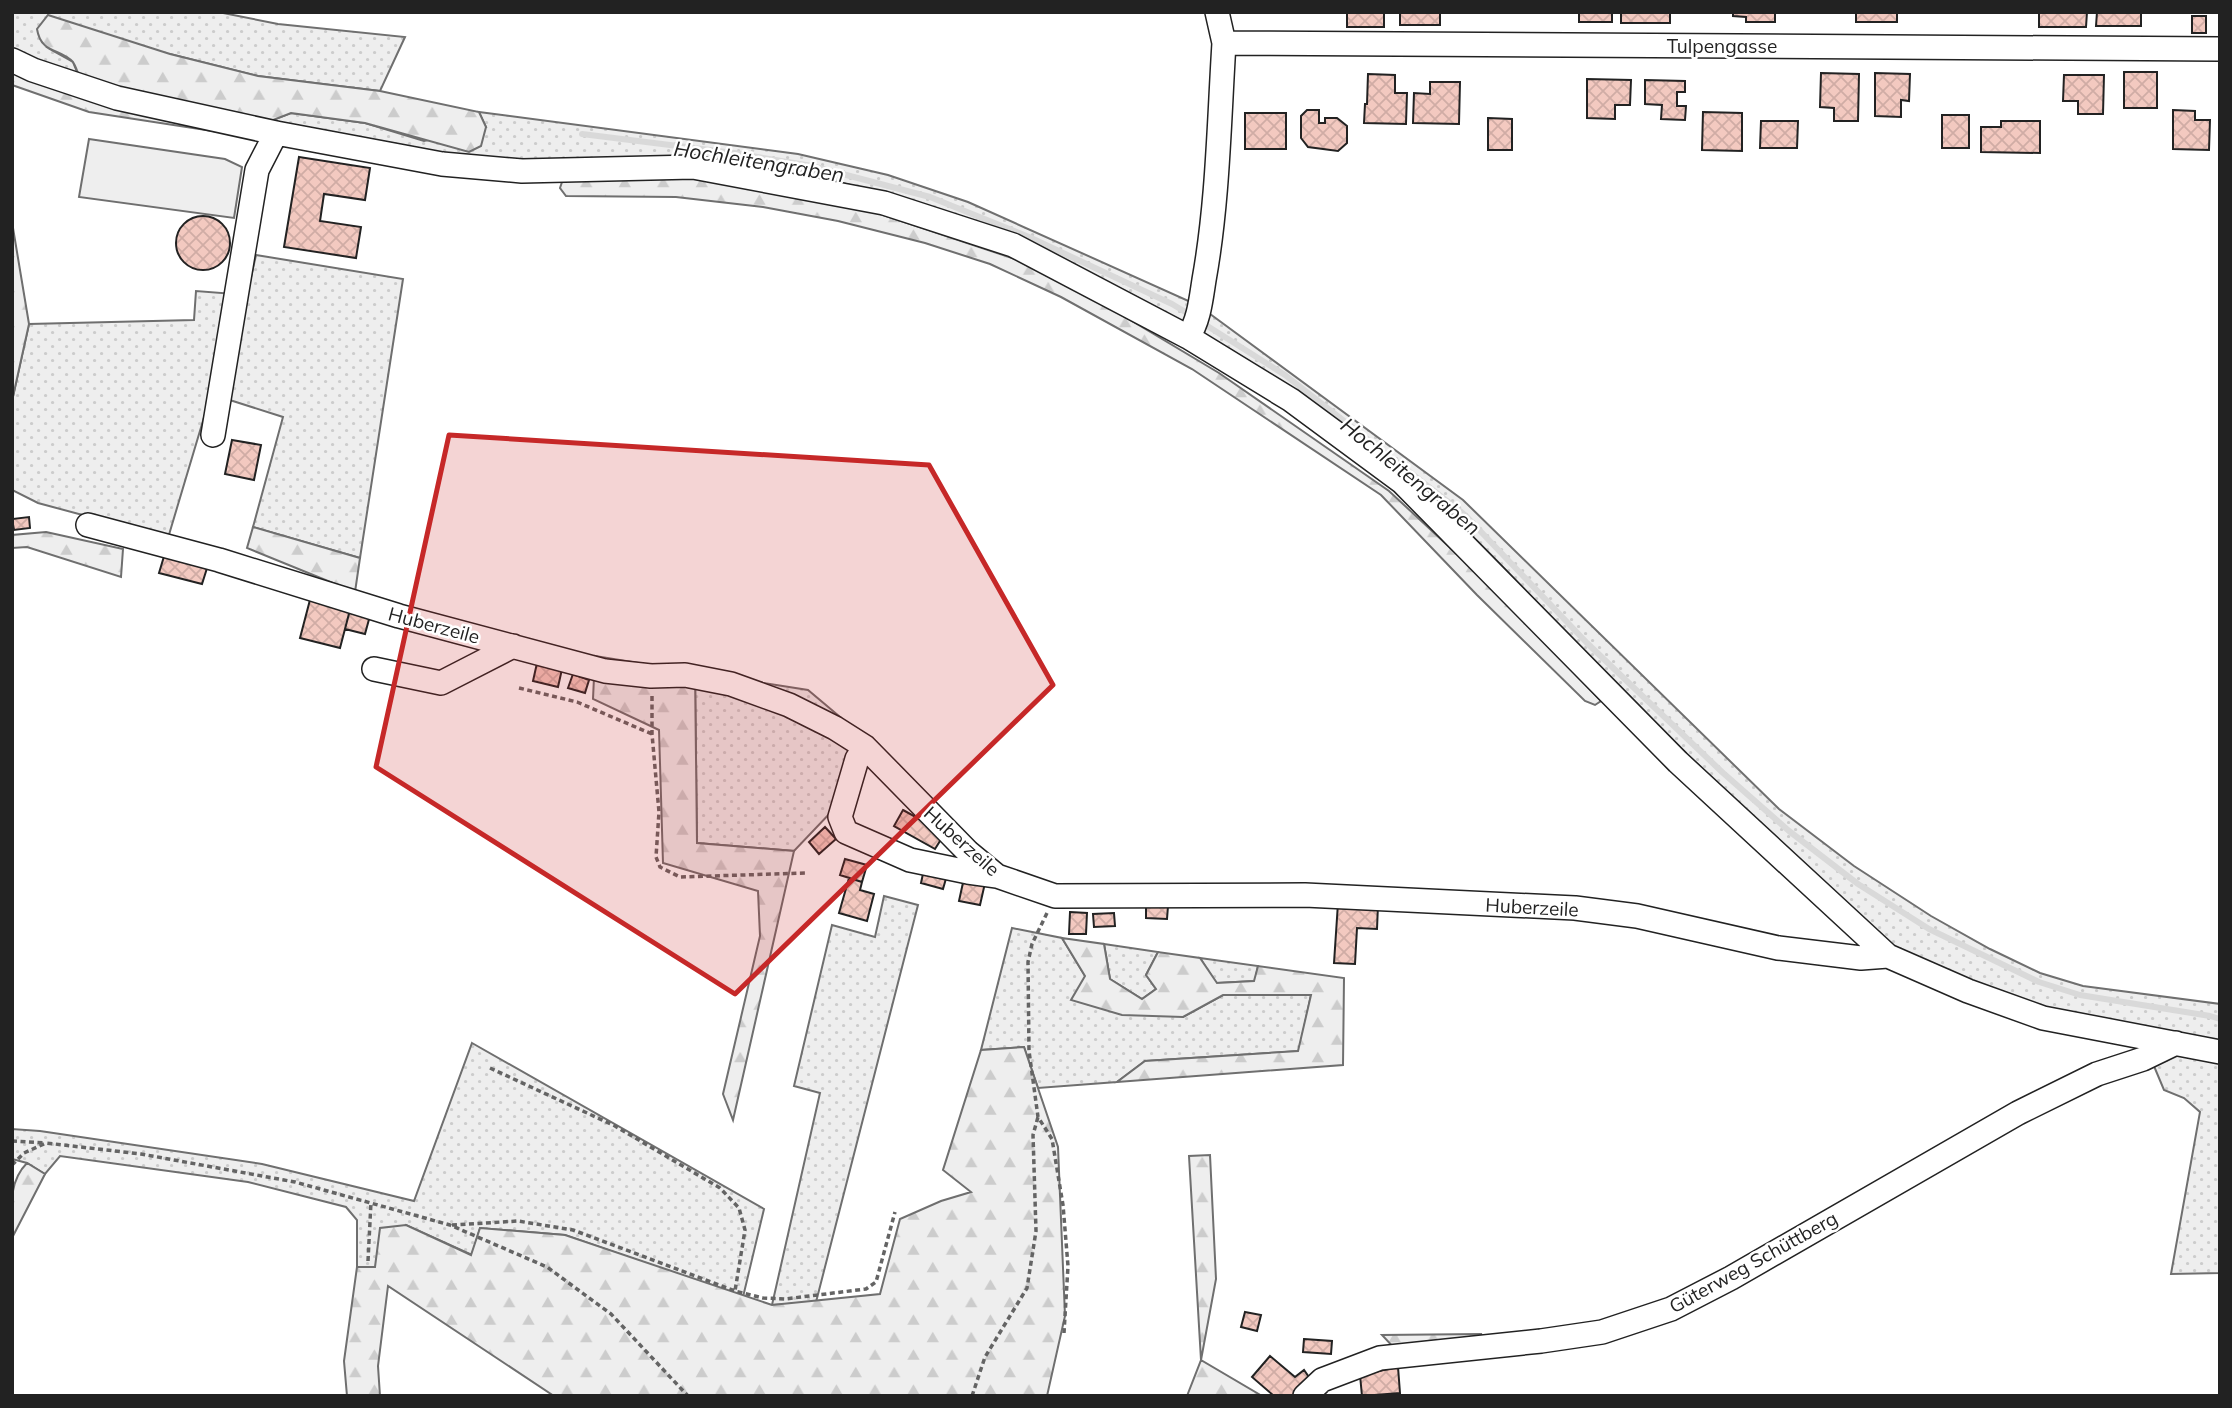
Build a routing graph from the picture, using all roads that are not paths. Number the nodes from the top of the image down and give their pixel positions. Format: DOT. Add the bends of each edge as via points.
graph roads {
  1 [pos="1217,12"];
  2 [pos="1224,43"];
  3 [pos="2220,48"];
  4 [pos="12,60"];
  5 [pos="276,133"];
  6 [pos="1193,325"];
  7 [pos="213,435"];
  8 [pos="88,525"];
  9 [pos="513,646"];
  10 [pos="374,669"];
  11 [pos="864,747"];
  12 [pos="997,876"];
  13 [pos="1888,956"];
  14 [pos="2108,1032"];
  15 [pos="2176,1043"];
  16 [pos="2220,1052"];
  17 [pos="2097,1074"];
  18 [pos="1305,1396"];
  1 -- 2 [label="street"];
  2 -- 3 [label="street, Tulpengasse"];
  2 -- 6 [label="street" via="1209,254"];
  4 -- 5 [label="street" via="117,98"];
  5 -- 6 [label="street" via="442,164 509,170 693,167 884,203 1013,245"];
  5 -- 7 [label="street" via="257,170"];
  6 -- 13 [label="street" via="1402,482 1678,762"];
  8 -- 9 [label="street, Huberzeile"];
  9 -- 10 [label="street" via="441,683"];
  9 -- 11 [label="street, Huberzeile" via="605,671 685,675 731,684 789,705"];
  11 -- 12 [label="street, Huberzeile"];
  11 -- 12 [label="street" via="840,817 846,832 911,860"];
  12 -- 13 [label="street, Huberzeile" via="1055,896 1305,895 1575,908 1637,916 1778,948 1861,958"];
  13 -- 14 [label="street" via="2043,1018"];
  14 -- 15 [label="street"];
  14 -- 17 [label="street"];
  15 -- 16 [label="street"];
  15 -- 17 [label="street, Güterweg Schüttberg"];
  17 -- 18 [label="street, Güterweg Schüttberg" via="2018,1113 1671,1309 1602,1332 1380,1358 1322,1380"];
}
